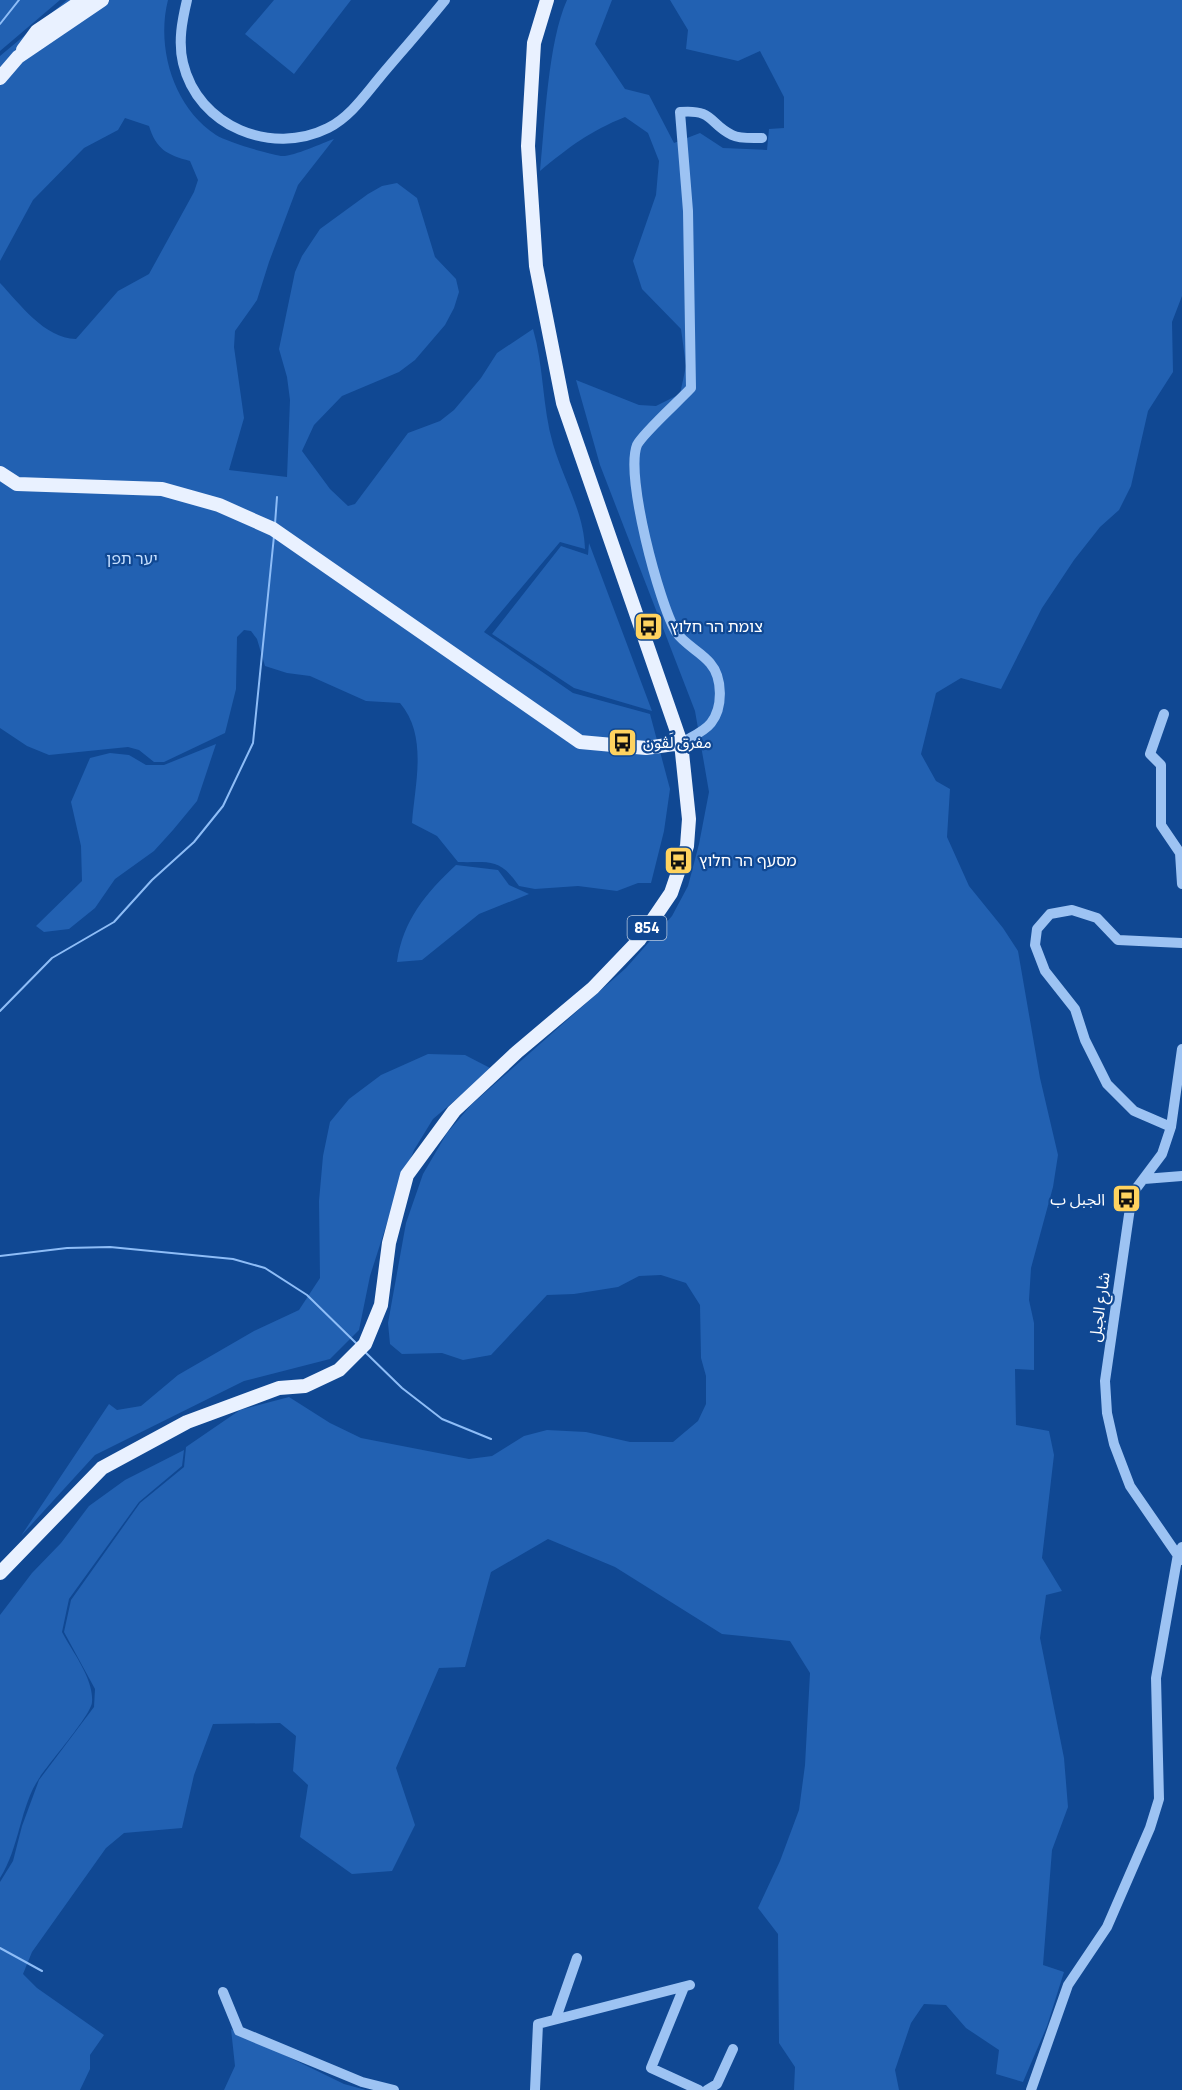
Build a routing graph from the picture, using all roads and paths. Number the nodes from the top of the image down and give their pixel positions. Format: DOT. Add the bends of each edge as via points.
graph roads {
  1 [pos="83,0"];
  2 [pos="102,0"];
  3 [pos="187,0"];
  4 [pos="445,0"];
  5 [pos="547,0"];
  6 [pos="18,57"];
  7 [pos="0,78"];
  8 [pos="762,138"];
  9 [pos="0,473"];
  10 [pos="1164,714"];
  11 [pos="681,743"];
  12 [pos="1182,884"];
  13 [pos="1182,943"];
  14 [pos="1182,1049"];
  15 [pos="1171,1128"];
  16 [pos="1182,1176"];
  17 [pos="1144,1179"];
  18 [pos="1181,1554"];
  19 [pos="0,1573"];
  20 [pos="577,1958"];
  21 [pos="223,1992"];
  22 [pos="556,2018"];
  23 [pos="733,2049"];
  24 [pos="394,2090"];
  25 [pos="535,2090"];
  26 [pos="699,2090"];
  27 [pos="707,2090"];
  28 [pos="1031,2090"];
  1 -- 6 [label="main road" via="37,31"];
  2 -- 6 [label="main road"];
  3 -- 4 [label="street" via="181,33 183,63 193,89 209,110 230,126 254,136 279,140 305,137 330,127 352,110"];
  5 -- 11 [label="main road, 854" via="534,44 528,146 536,266 563,402"];
  6 -- 7 [label="main road"];
  8 -- 11 [label="street" via="736,137 707,115 680,111 688,211 691,388 637,444 635,481 648,546 677,633 712,664 721,693 713,722"];
  9 -- 11 [label="main road" via="17,484 162,489 219,505 273,529 580,742 646,748"];
  10 -- 12 [label="street" via="1150,754 1161,765 1161,825 1180,853"];
  11 -- 19 [label="main road, 854" via="690,819 687,846 671,892 639,940 593,988 453,1111 407,1175 388,1243 381,1305 365,1344 339,1370 305,1386 279,1388 187,1422 102,1468"];
  13 -- 15 [label="street" via="1118,940 1097,918 1072,910 1050,914 1037,929 1035,945 1045,971 1075,1009 1107,1084 1134,1111"];
  14 -- 15 [label="street, شارع الجبل"];
  15 -- 17 [label="street, شارع الجبل" via="1162,1154"];
  16 -- 17 [label="street"];
  17 -- 18 [label="street, شارع الجبل" via="1132,1194 1125,1227 1105,1381 1107,1413 1130,1486"];
  18 -- 28 [label="street" via="1156,1678 1159,1799 1107,1927 1068,1985"];
  20 -- 22 [label="street"];
  21 -- 24 [label="street" via="239,2031 362,2082"];
  22 -- 25 [label="street" via="538,2024"];
  22 -- 26 [label="street" via="687,1986 651,2068"];
  23 -- 27 [label="street" via="717,2084"];
}
